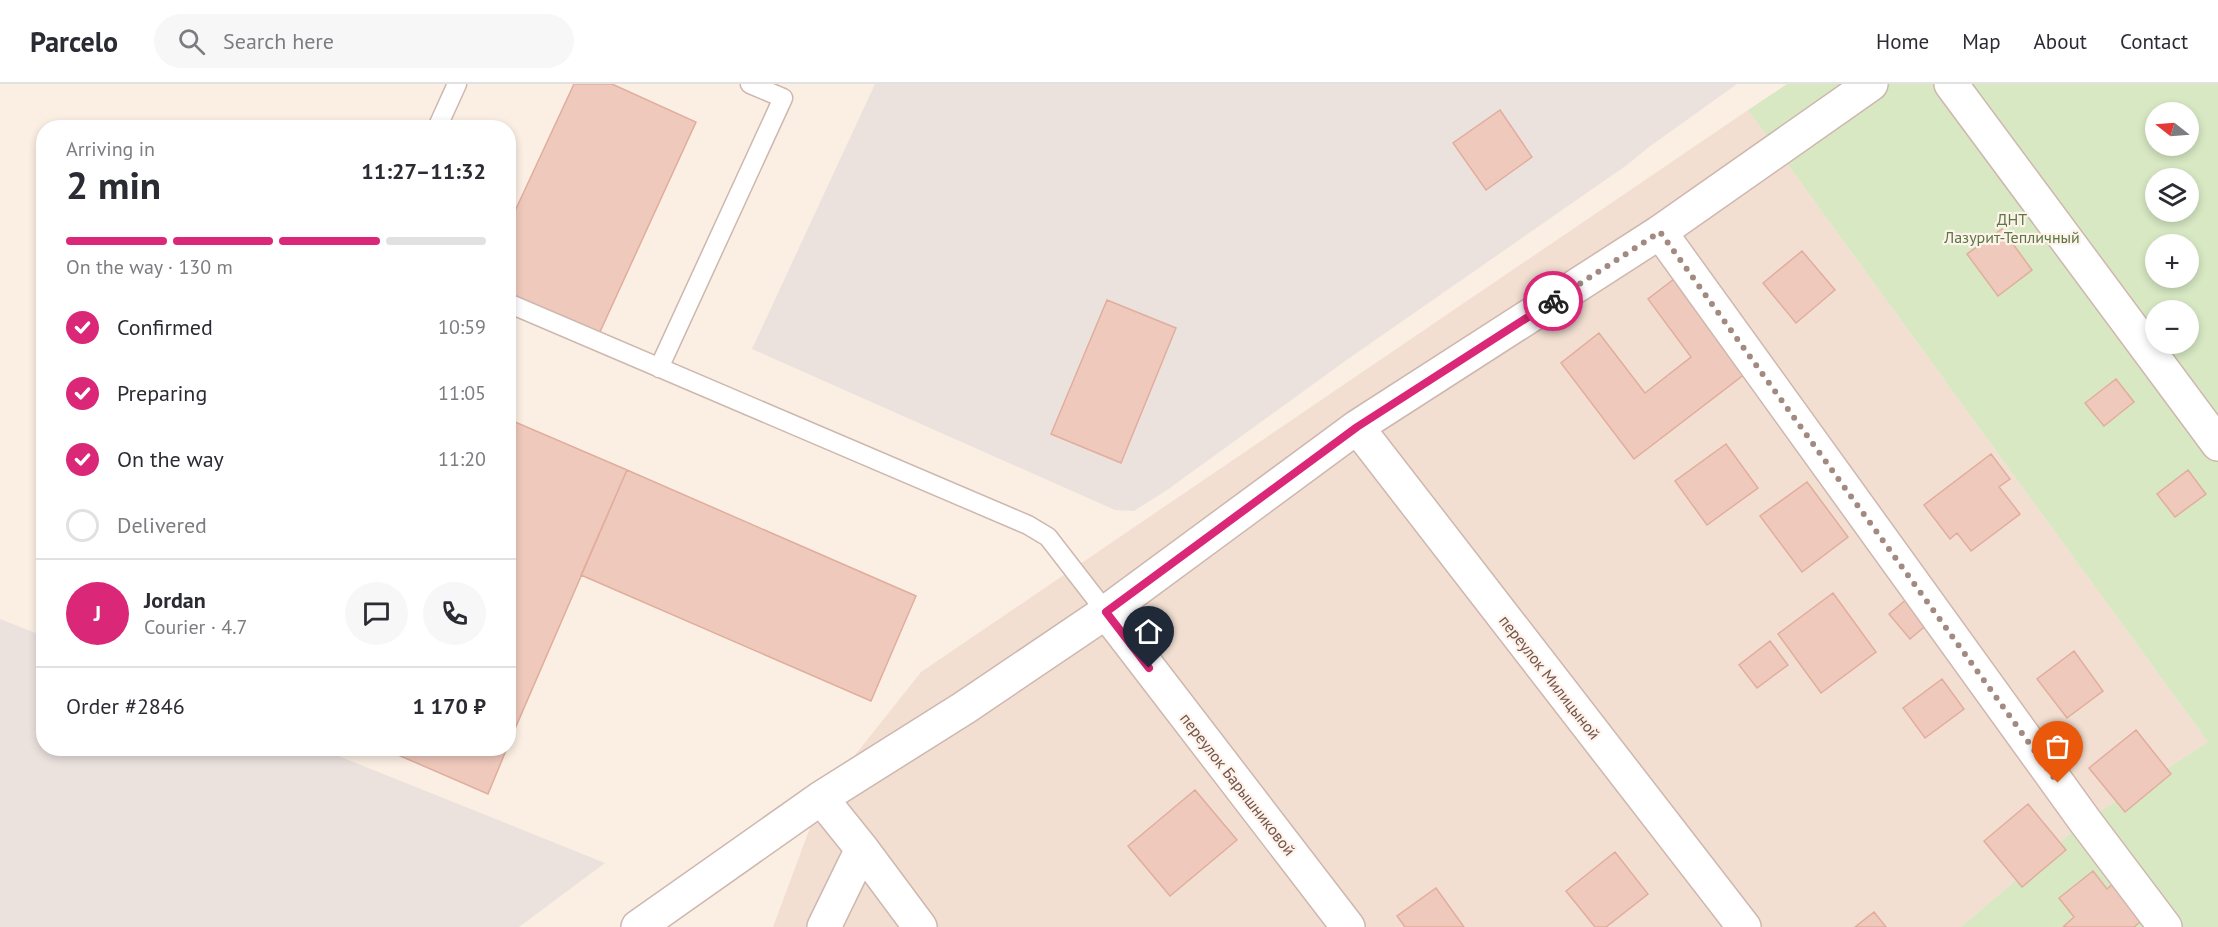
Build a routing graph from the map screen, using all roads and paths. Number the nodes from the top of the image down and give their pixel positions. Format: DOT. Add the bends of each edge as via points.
graph roads {
  1 [pos="457,84"];
  2 [pos="750,84"];
  3 [pos="1871,84"];
  4 [pos="1951,84"];
  5 [pos="441,120"];
  6 [pos="1660,232"];
  7 [pos="516,306"];
  8 [pos="659,368"];
  9 [pos="1357,427"];
  10 [pos="2218,444"];
  11 [pos="1106,612"];
  12 [pos="821,798"];
  13 [pos="862,849"];
  14 [pos="638,927"];
  15 [pos="824,927"];
  16 [pos="920,927"];
  17 [pos="1348,927"];
  18 [pos="1744,927"];
  19 [pos="2165,927"];
  1 -- 5 [label="lane"];
  2 -- 8 [label="lane" via="783,99"];
  3 -- 6 [label="street"];
  4 -- 10 [label="street"];
  6 -- 9 [label="street"];
  6 -- 19 [label="street"];
  7 -- 8 [label="lane"];
  8 -- 11 [label="lane" via="1028,525 1048,537"];
  9 -- 11 [label="street"];
  9 -- 18 [label="street, переулок Милицыной"];
  11 -- 12 [label="street"];
  11 -- 17 [label="street, переулок Барышниковой"];
  12 -- 13 [label="street"];
  12 -- 14 [label="street"];
  13 -- 15 [label="street"];
  13 -- 16 [label="street"];
}
